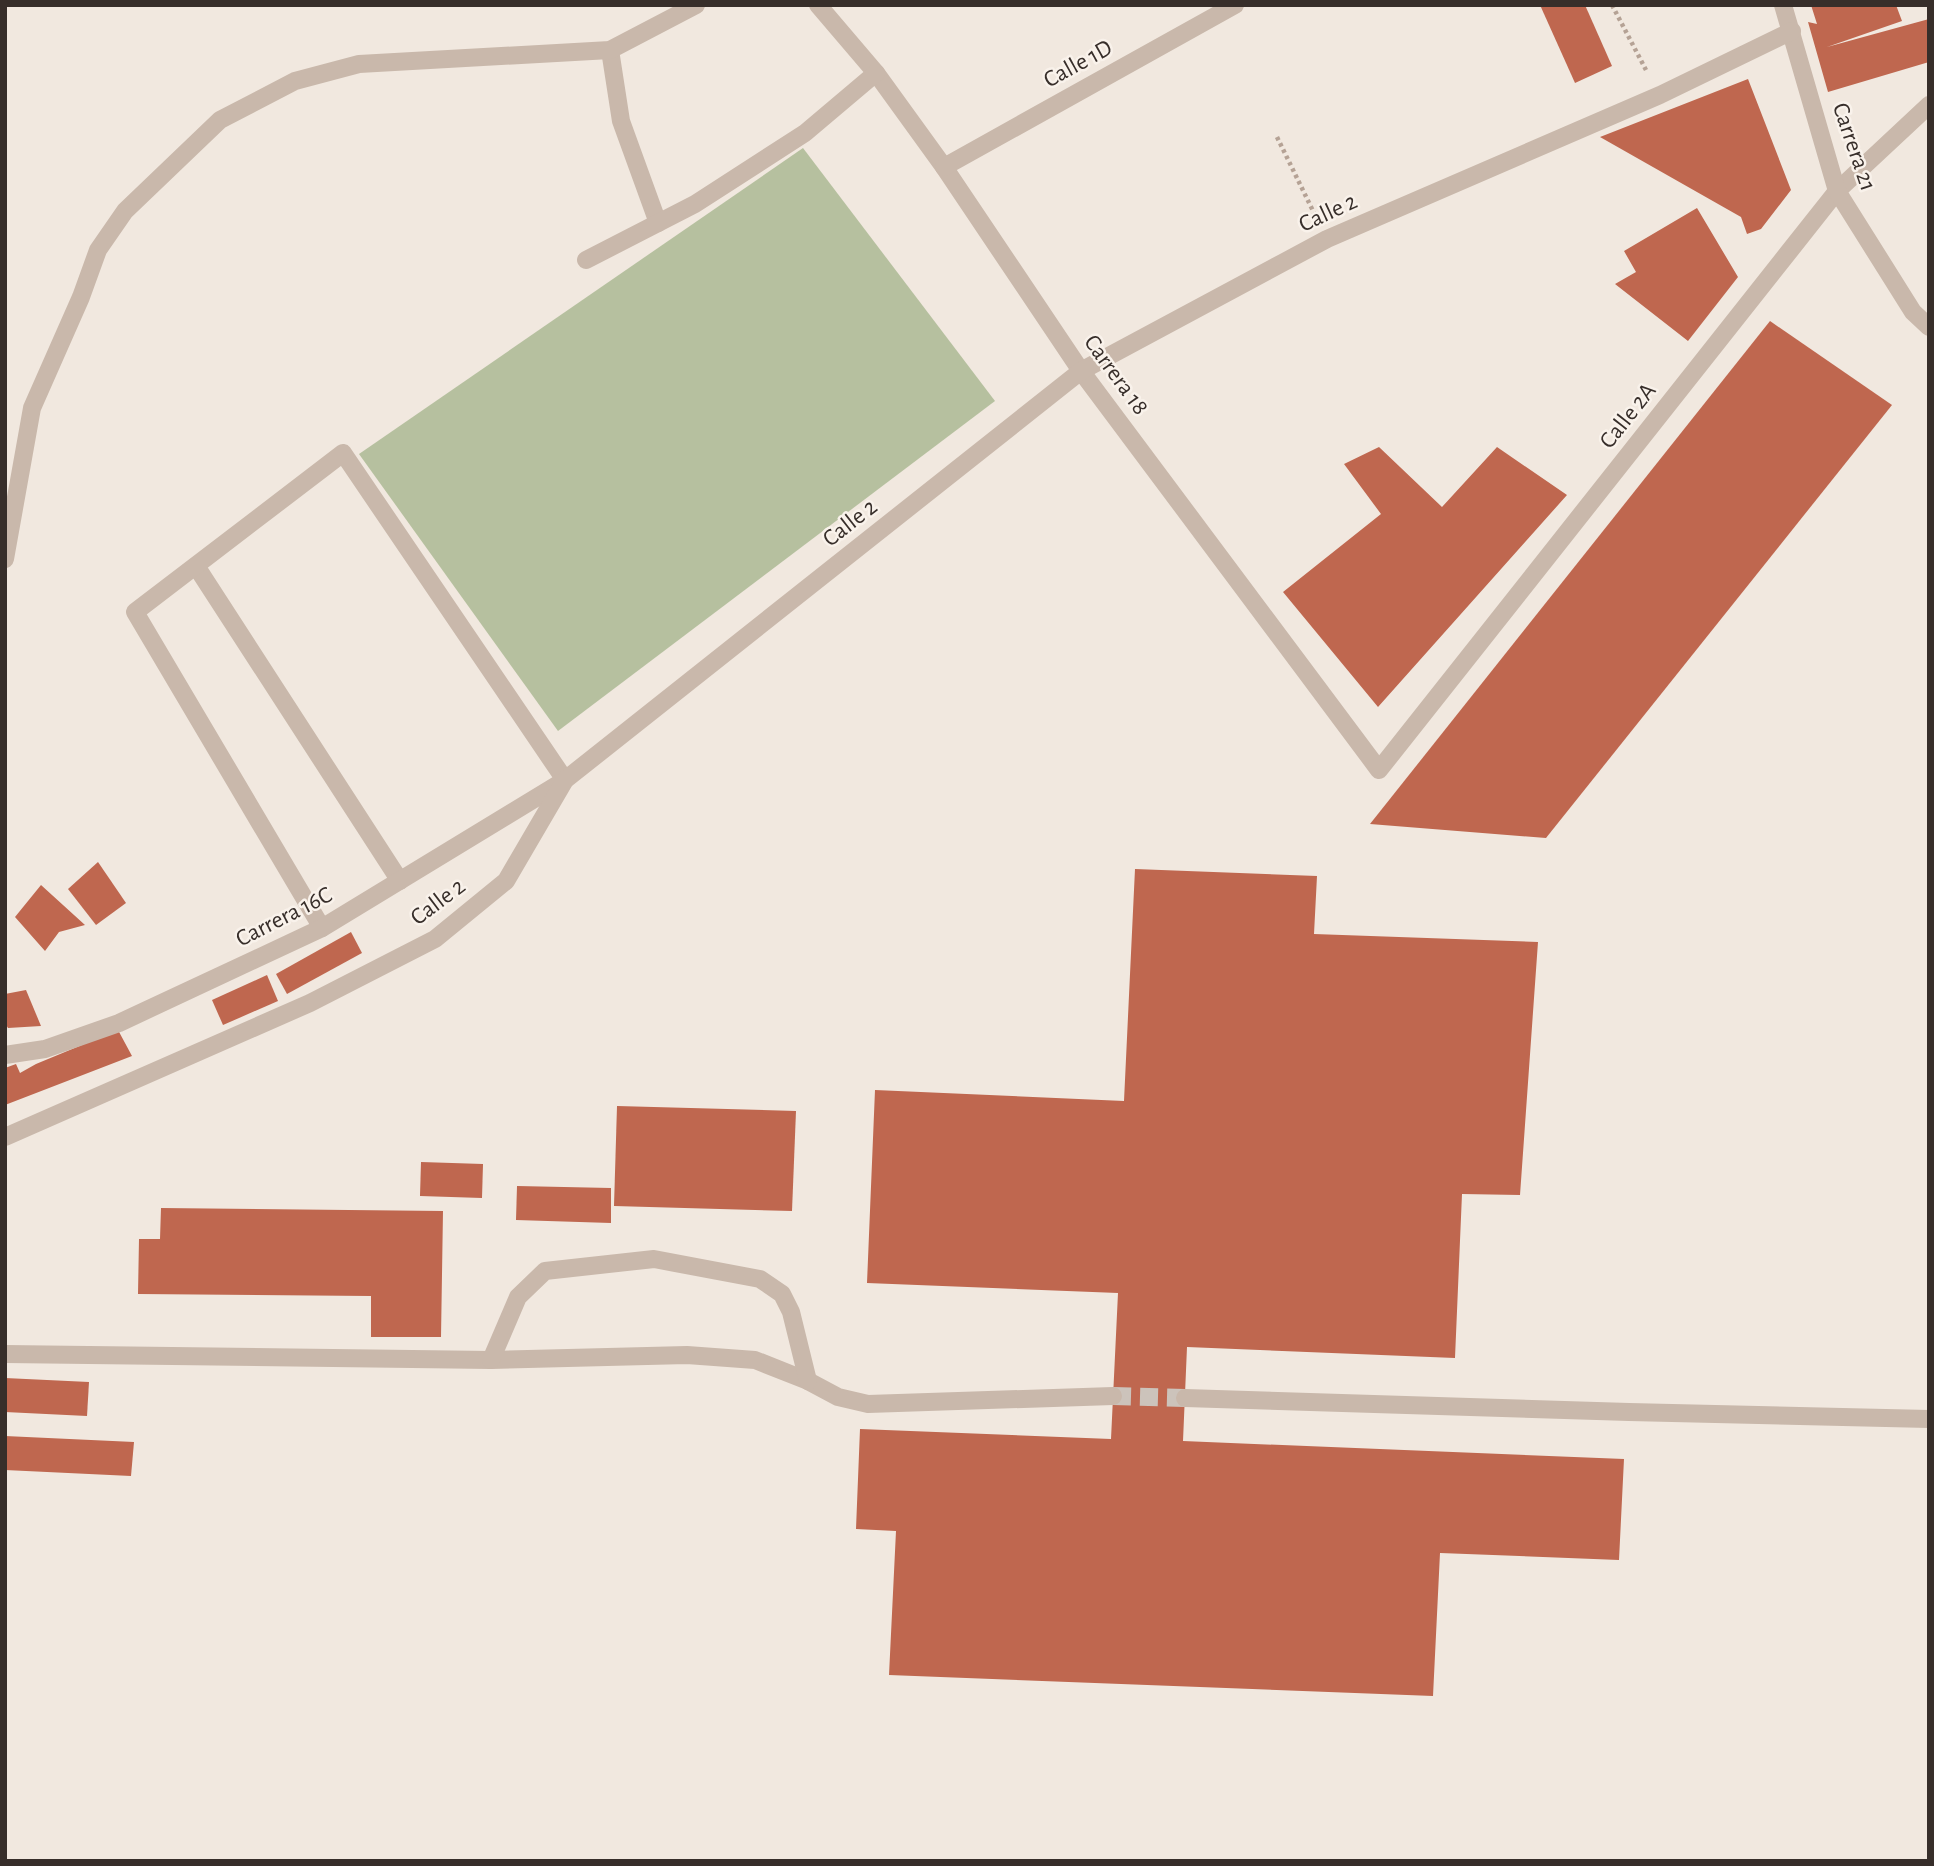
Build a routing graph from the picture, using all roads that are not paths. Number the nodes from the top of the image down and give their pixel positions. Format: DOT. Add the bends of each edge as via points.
graph roads {
  1 [pos="696,5"];
  2 [pos="818,5"];
  3 [pos="1235,5"];
  4 [pos="1783,5"];
  5 [pos="1792,31"];
  6 [pos="610,50"];
  7 [pos="876,72"];
  8 [pos="1929,105"];
  9 [pos="944,167"];
  10 [pos="1838,191"];
  11 [pos="658,223"];
  12 [pos="586,260"];
  13 [pos="1929,327"];
  14 [pos="1081,371"];
  15 [pos="5,559"];
  16 [pos="195,566"];
  17 [pos="1379,769"];
  18 [pos="565,780"];
  19 [pos="400,881"];
  20 [pos="322,928"];
  21 [pos="5,1055"];
  22 [pos="5,1137"];
  23 [pos="5,1354"];
  24 [pos="492,1360"];
  25 [pos="808,1381"];
  26 [pos="1113,1396"];
  27 [pos="1185,1398"];
  28 [pos="1929,1419"];
  1 -- 6 [label="street"];
  2 -- 7 [label="street, Carrera 18"];
  3 -- 9 [label="street, Calle 1D"];
  4 -- 5 [label="street, Carrera 21"];
  5 -- 10 [label="street, Carrera 21"];
  5 -- 14 [label="street, Calle 2" via="1660,95 1327,239"];
  6 -- 11 [label="street" via="621,121"];
  6 -- 15 [label="street" via="359,64 295,81 220,120 125,211 99,250 32,408"];
  7 -- 9 [label="street, Carrera 18"];
  7 -- 11 [label="street" via="805,133"];
  8 -- 10 [label="street, Calle 2A"];
  9 -- 14 [label="street, Carrera 18"];
  10 -- 13 [label="street, Carrera 21" via="1913,312"];
  10 -- 17 [label="street, Calle 2A"];
  11 -- 12 [label="street"];
  14 -- 17 [label="street, Carrera 18"];
  14 -- 18 [label="street, Calle 2"];
  16 -- 18 [label="street" via="343,453"];
  16 -- 19 [label="street"];
  16 -- 20 [label="street" via="135,612"];
  18 -- 19 [label="street, Carrera 16C"];
  18 -- 22 [label="street, Calle 2" via="506,881 435,939 310,1003"];
  19 -- 20 [label="street, Carrera 16C"];
  20 -- 21 [label="street, Carrera 16C" via="119,1023 45,1049"];
  23 -- 24 [label="street"];
  24 -- 25 [label="street" via="687,1355 755,1360"];
  24 -- 25 [label="street" via="518,1297 545,1271 654,1259 760,1279 782,1294"];
  25 -- 26 [label="street" via="838,1397 868,1404"];
  27 -- 28 [label="street"];
}
